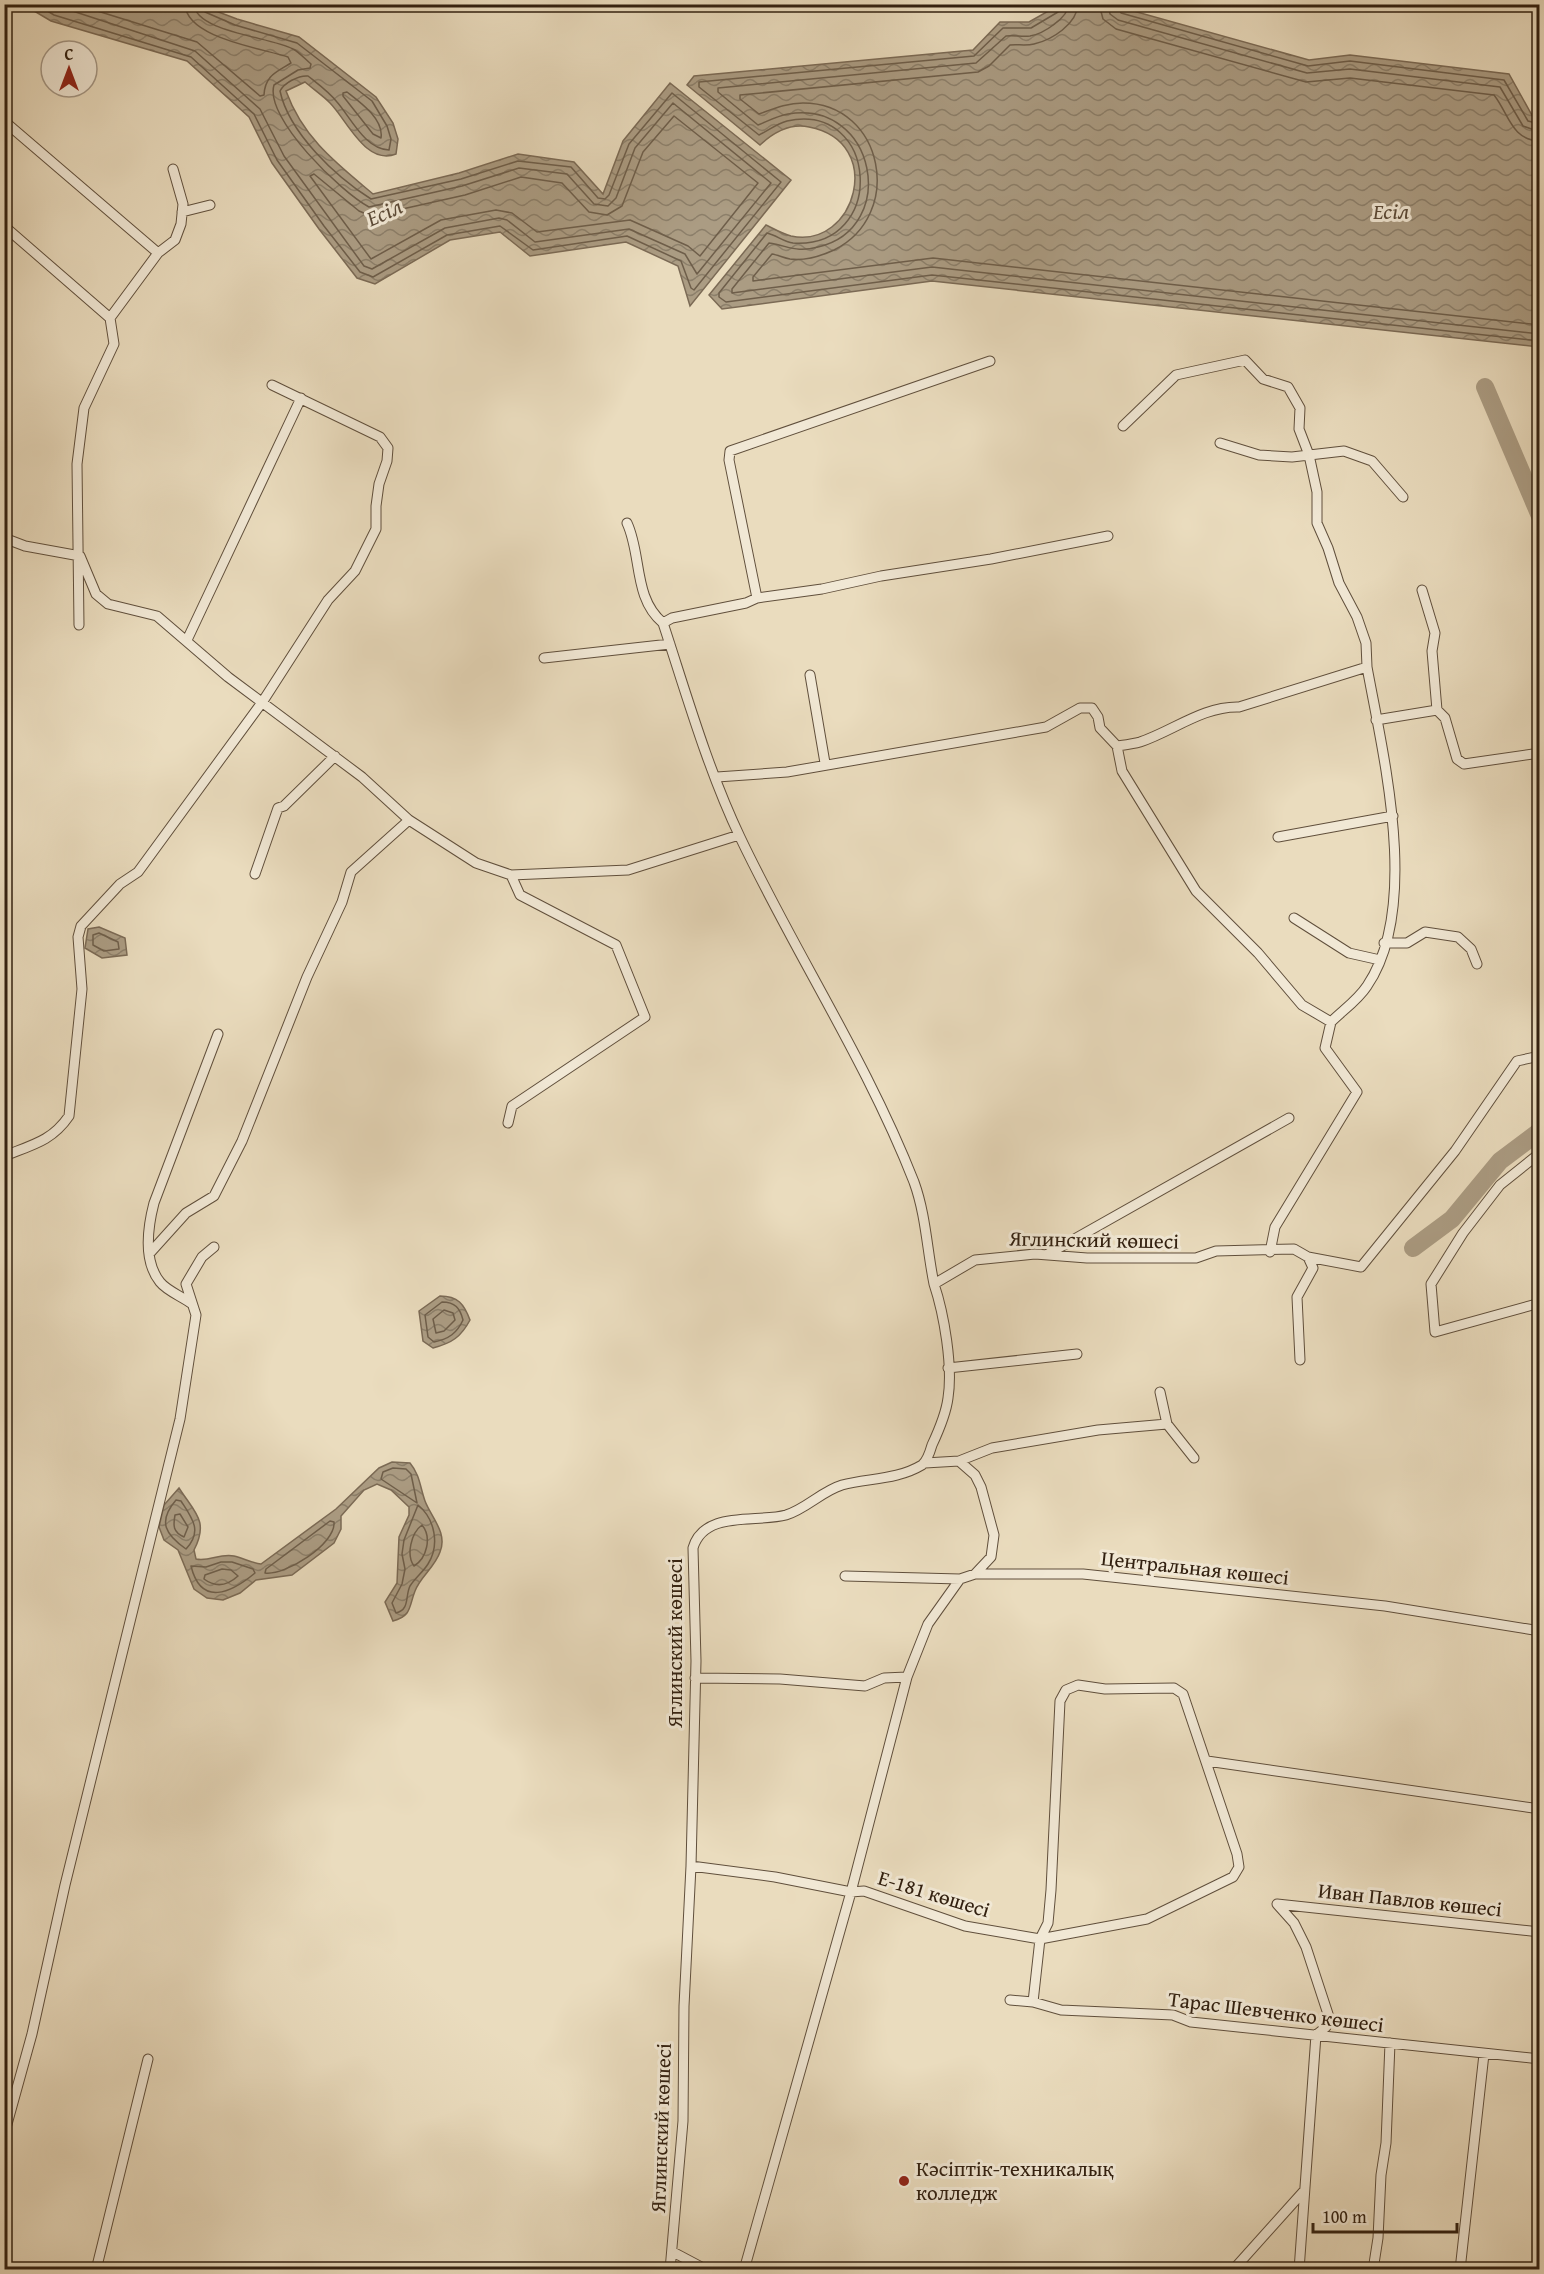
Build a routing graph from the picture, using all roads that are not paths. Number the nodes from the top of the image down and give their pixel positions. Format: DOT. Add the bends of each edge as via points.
graph roads {
  1 [pos="4,121"];
  2 [pos="173,169"];
  3 [pos="210,204"];
  4 [pos="182,212"];
  5 [pos="4,226"];
  6 [pos="158,253"];
  7 [pos="110,318"];
  8 [pos="990,361"];
  9 [pos="272,385"];
  10 [pos="301,398"];
  11 [pos="1123,426"];
  12 [pos="1220,443"];
  13 [pos="1308,455"];
  14 [pos="1403,497"];
  15 [pos="627,523"];
  16 [pos="1108,536"];
  17 [pos="4,538"];
  18 [pos="80,556"];
  19 [pos="1422,590"];
  20 [pos="757,598"];
  21 [pos="663,623"];
  22 [pos="80,625"];
  23 [pos="187,640"];
  24 [pos="670,644"];
  25 [pos="544,658"];
  26 [pos="1367,667"];
  27 [pos="810,675"];
  28 [pos="263,701"];
  29 [pos="1437,710"];
  30 [pos="1376,720"];
  31 [pos="1117,746"];
  32 [pos="1539,753"];
  33 [pos="335,756"];
  34 [pos="825,763"];
  35 [pos="717,777"];
  36 [pos="1393,816"];
  37 [pos="409,820"];
  38 [pos="739,835"];
  39 [pos="1278,837"];
  40 [pos="255,874"];
  41 [pos="512,875"];
  42 [pos="1294,918"];
  43 [pos="1384,943"];
  44 [pos="1380,960"];
  45 [pos="1477,964"];
  46 [pos="1331,1022"];
  47 [pos="218,1034"];
  48 [pos="1539,1056"];
  49 [pos="1289,1118"];
  50 [pos="508,1123"];
  51 [pos="1539,1153"];
  52 [pos="4,1155"];
  53 [pos="214,1246"];
  54 [pos="1270,1252"];
  55 [pos="149,1254"];
  56 [pos="1048,1254"];
  57 [pos="1308,1257"];
  58 [pos="934,1284"];
  59 [pos="1539,1303"];
  60 [pos="192,1304"];
  61 [pos="1077,1354"];
  62 [pos="1300,1360"];
  63 [pos="948,1368"];
  64 [pos="1160,1392"];
  65 [pos="1167,1424"];
  66 [pos="1194,1458"];
  67 [pos="959,1461"];
  68 [pos="925,1463"];
  69 [pos="975,1574"];
  70 [pos="845,1576"];
  71 [pos="960,1580"];
  72 [pos="1539,1631"];
  73 [pos="907,1677"];
  74 [pos="695,1678"];
  75 [pos="1207,1761"];
  76 [pos="1539,1809"];
  77 [pos="691,1866"];
  78 [pos="851,1892"];
  79 [pos="1539,1932"];
  80 [pos="1040,1939"];
  81 [pos="1010,2000"];
  82 [pos="1033,2002"];
  83 [pos="1316,2035"];
  84 [pos="1390,2043"];
  85 [pos="1484,2054"];
  86 [pos="148,2059"];
  87 [pos="1539,2059"];
  88 [pos="4,2135"];
  89 [pos="1303,2192"];
  90 [pos="673,2252"];
  91 [pos="96,2270"];
  92 [pos="670,2270"];
  93 [pos="707,2270"];
  94 [pos="744,2270"];
  95 [pos="1233,2270"];
  96 [pos="1299,2270"];
  97 [pos="1373,2270"];
  98 [pos="1460,2270"];
  1 -- 6 [label="street"];
  2 -- 4 [label="street"];
  3 -- 4 [label="street"];
  4 -- 6 [label="street" via="175,240"];
  5 -- 7 [label="street"];
  6 -- 7 [label="street"];
  7 -- 18 [label="street" via="114,344 82,419 77,464"];
  8 -- 20 [label="street" via="730,451"];
  9 -- 10 [label="street"];
  10 -- 23 [label="street"];
  10 -- 28 [label="street" via="380,437 388,448 387,461 379,484 376,529 355,571 328,600"];
  11 -- 13 [label="street" via="1176,375 1245,360 1263,380 1288,387 1300,408 1299,429"];
  12 -- 13 [label="street" via="1259,455"];
  13 -- 14 [label="street" via="1344,451 1372,461"];
  13 -- 26 [label="street" via="1317,492 1317,524 1339,584 1357,617 1366,643"];
  15 -- 21 [label="street" via="635,540 637,568 650,612"];
  16 -- 20 [label="street"];
  17 -- 18 [label="street"];
  18 -- 22 [label="street"];
  18 -- 23 [label="street" via="96,594 108,604 157,616"];
  19 -- 29 [label="street" via="1435,633 1432,651"];
  20 -- 21 [label="street"];
  21 -- 24 [label="street"];
  23 -- 28 [label="street" via="228,677"];
  24 -- 25 [label="street"];
  24 -- 35 [label="street"];
  26 -- 30 [label="street"];
  26 -- 31 [label="street" via="1239,707 1226,707 1140,742"];
  27 -- 34 [label="street"];
  28 -- 33 [label="street"];
  28 -- 52 [label="street" via="138,872 120,884 81,926 78,938 82,989 69,1116 47,1139"];
  29 -- 30 [label="street"];
  29 -- 32 [label="street" via="1445,718 1457,759 1464,764"];
  30 -- 36 [label="street"];
  31 -- 34 [label="street" via="1100,728 1092,708 1080,708 1046,728"];
  31 -- 46 [label="street" via="1122,771 1196,891 1258,953 1302,1005"];
  33 -- 37 [label="street"];
  33 -- 40 [label="street" via="278,808"];
  34 -- 35 [label="street" via="787,772"];
  35 -- 38 [label="street"];
  36 -- 39 [label="street"];
  36 -- 43 [label="street" via="1392,913"];
  37 -- 41 [label="street" via="476,863"];
  37 -- 55 [label="street" via="351,872 242,1141 214,1196 186,1213"];
  38 -- 41 [label="street" via="628,870"];
  38 -- 58 [label="street" via="871,1086 910,1173 924,1217"];
  41 -- 50 [label="street" via="520,895 616,945 645,1017 512,1106"];
  42 -- 44 [label="street" via="1349,953"];
  43 -- 44 [label="street"];
  43 -- 45 [label="street" via="1407,943 1425,932 1458,936 1471,949"];
  44 -- 46 [label="street" via="1366,988"];
  46 -- 54 [label="street" via="1325,1048 1357,1092 1280,1219"];
  47 -- 55 [label="street" via="154,1203 147,1230"];
  48 -- 57 [label="street, Яглинский көшесі" via="1517,1061 1455,1151 1361,1268"];
  49 -- 56 [label="street"];
  51 -- 59 [label="street" via="1500,1185 1431,1284 1435,1332"];
  53 -- 60 [label="street" via="202,1257 186,1284"];
  54 -- 56 [label="street, Яглинский көшесі" via="1216,1251 1196,1258 1133,1259"];
  54 -- 57 [label="street, Яглинский көшесі" via="1294,1249"];
  55 -- 60 [label="street" via="160,1282"];
  56 -- 58 [label="street, Яглинский көшесі" via="975,1260"];
  57 -- 62 [label="street" via="1313,1268 1298,1297"];
  58 -- 63 [label="street" via="940,1301"];
  60 -- 88 [label="street" via="196,1316 180,1419 32,2034"];
  61 -- 63 [label="street"];
  63 -- 68 [label="street" via="948,1396 942,1423"];
  64 -- 65 [label="street"];
  65 -- 66 [label="street"];
  65 -- 67 [label="street" via="1098,1430 992,1448"];
  67 -- 68 [label="street"];
  67 -- 69 [label="street" via="975,1475 981,1487 994,1535 991,1557"];
  68 -- 74 [label="street, Яглинский көшесі" via="901,1475 840,1486 786,1515 731,1520 704,1530 693,1548"];
  69 -- 71 [label="street, Центральная көшесі"];
  69 -- 72 [label="street, Центральная көшесі" via="1083,1574 1385,1606"];
  70 -- 71 [label="street, Центральная көшесі"];
  71 -- 73 [label="street" via="928,1624"];
  73 -- 74 [label="street" via="884,1678 864,1686 780,1679"];
  73 -- 78 [label="street"];
  74 -- 77 [label="street, Яглинский көшесі"];
  75 -- 76 [label="street"];
  75 -- 80 [label="street, Е-181 көшесі" via="1237,1854 1239,1867 1233,1877 1147,1919"];
  75 -- 80 [label="street" via="1183,1694 1174,1688 1105,1689 1078,1685 1066,1690 1059,1701 1048,1923"];
  77 -- 78 [label="street, Е-181 көшесі"];
  77 -- 90 [label="street, Яглинский көшесі" via="683,2121"];
  78 -- 80 [label="street, Е-181 көшесі" via="864,1891 889,1898 965,1926"];
  78 -- 94 [label="street"];
  79 -- 83 [label="street, Иван Павлов көшесі" via="1277,1904 1294,1923 1306,1947 1328,2014 1326,2027"];
  80 -- 82 [label="street"];
  81 -- 82 [label="street, Тарас Шевченко көшесі"];
  82 -- 83 [label="street, Тарас Шевченко көшесі" via="1061,2010 1173,2015 1191,2022"];
  83 -- 84 [label="street, Тарас Шевченко көшесі"];
  83 -- 89 [label="street"];
  84 -- 85 [label="street, Тарас Шевченко көшесі"];
  84 -- 97 [label="street" via="1386,2143"];
  85 -- 87 [label="street, Тарас Шевченко көшесі"];
  85 -- 98 [label="street"];
  86 -- 91 [label="street"];
  89 -- 95 [label="street"];
  89 -- 96 [label="street"];
  90 -- 92 [label="street, Яглинский көшесі"];
  90 -- 93 [label="street"];
}
